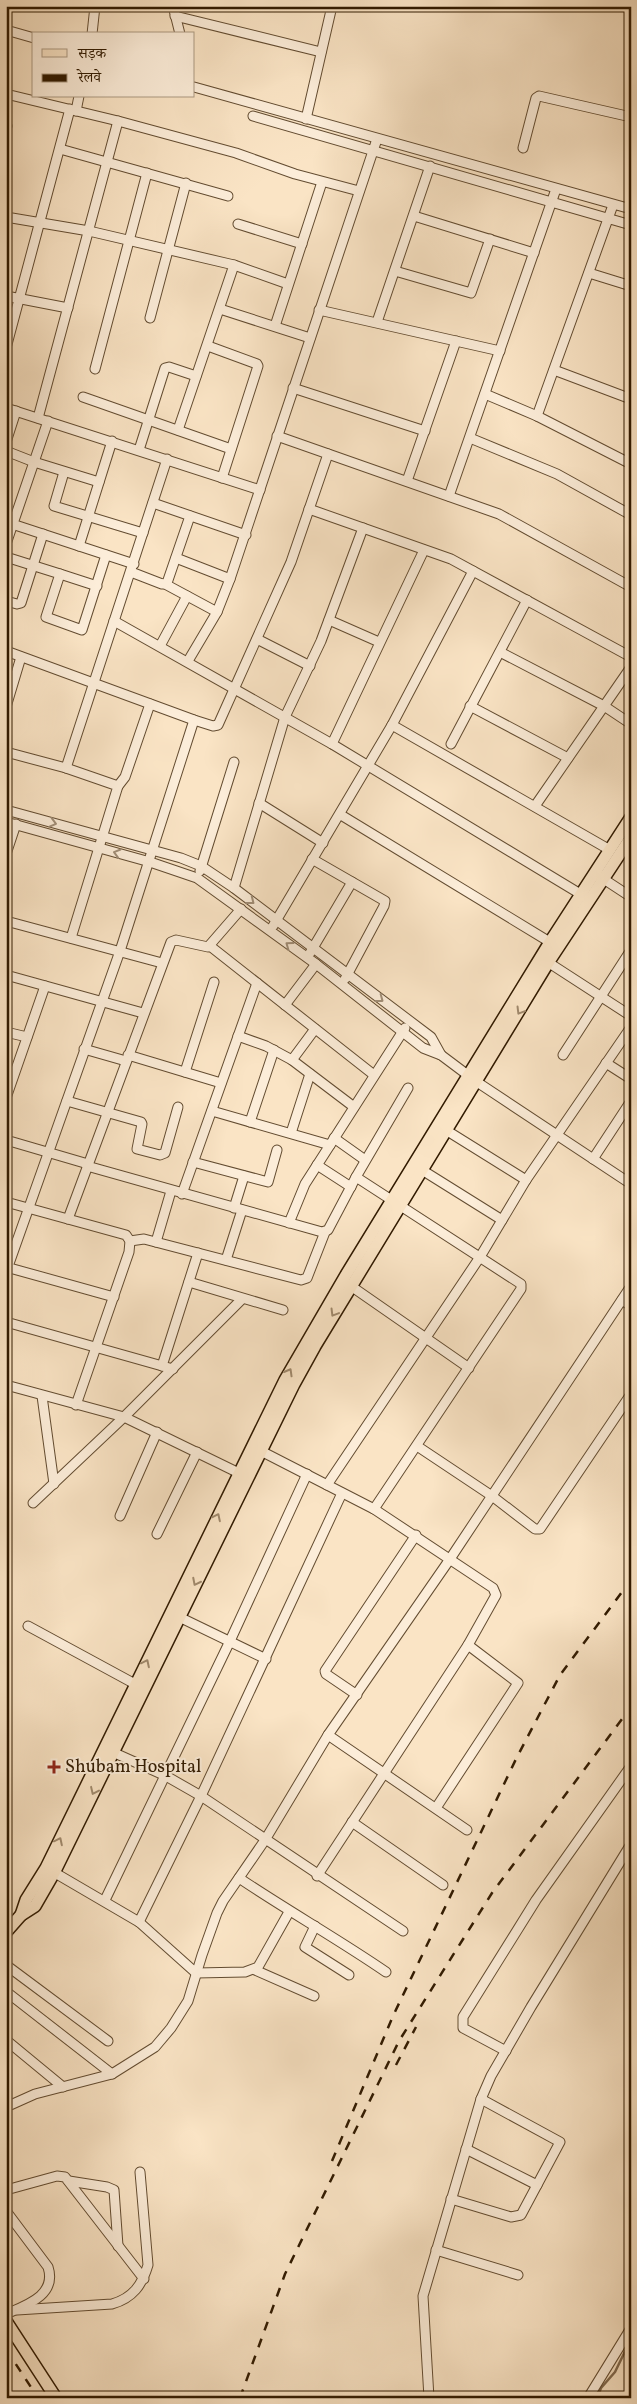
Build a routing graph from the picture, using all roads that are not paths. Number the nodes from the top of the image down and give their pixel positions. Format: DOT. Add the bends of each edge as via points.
graph roads {
  1 [pos="95,6"];
  2 [pos="332,6"];
  3 [pos="174,11"];
  4 [pos="6,30"];
  5 [pos="92,32"];
  6 [pos="179,32"];
  7 [pos="32,37"];
  8 [pos="321,52"];
  9 [pos="195,87"];
  10 [pos="6,94"];
  11 [pos="78,98"];
  12 [pos="73,110"];
  13 [pos="253,116"];
  14 [pos="631,117"];
  15 [pos="306,119"];
  16 [pos="118,121"];
  17 [pos="376,139"];
  18 [pos="60,148"];
  19 [pos="523,148"];
  20 [pos="373,150"];
  21 [pos="107,161"];
  22 [pos="430,166"];
  23 [pos="147,172"];
  24 [pos="322,182"];
  25 [pos="186,184"];
  26 [pos="556,189"];
  27 [pos="359,191"];
  28 [pos="228,196"];
  29 [pos="551,202"];
  30 [pos="613,204"];
  31 [pos="631,210"];
  32 [pos="414,216"];
  33 [pos="6,217"];
  34 [pos="608,219"];
  35 [pos="41,223"];
  36 [pos="238,224"];
  37 [pos="631,225"];
  38 [pos="89,231"];
  39 [pos="490,239"];
  40 [pos="130,240"];
  41 [pos="302,244"];
  42 [pos="168,249"];
  43 [pos="534,253"];
  44 [pos="234,265"];
  45 [pos="395,271"];
  46 [pos="589,273"];
  47 [pos="288,284"];
  48 [pos="631,286"];
  49 [pos="6,296"];
  50 [pos="20,299"];
  51 [pos="68,308"];
  52 [pos="220,308"];
  53 [pos="319,310"];
  54 [pos="150,318"];
  55 [pos="377,322"];
  56 [pos="275,326"];
  57 [pos="310,338"];
  58 [pos="456,341"];
  59 [pos="208,346"];
  60 [pos="6,348"];
  61 [pos="500,351"];
  62 [pos="95,369"];
  63 [pos="554,370"];
  64 [pos="196,376"];
  65 [pos="294,388"];
  66 [pos="485,394"];
  67 [pos="83,397"];
  68 [pos="631,400"];
  69 [pos="6,408"];
  70 [pos="16,411"];
  71 [pos="537,416"];
  72 [pos="38,418"];
  73 [pos="148,420"];
  74 [pos="48,421"];
  75 [pos="178,430"];
  76 [pos="425,431"];
  77 [pos="277,436"];
  78 [pos="470,438"];
  79 [pos="112,441"];
  80 [pos="6,442"];
  81 [pos="231,449"];
  82 [pos="6,450"];
  83 [pos="138,450"];
  84 [pos="328,454"];
  85 [pos="167,459"];
  86 [pos="34,462"];
  87 [pos="631,464"];
  88 [pos="64,472"];
  89 [pos="222,478"];
  90 [pos="407,481"];
  91 [pos="99,482"];
  92 [pos="260,490"];
  93 [pos="449,496"];
  94 [pos="153,503"];
  95 [pos="309,509"];
  96 [pos="631,515"];
  97 [pos="190,516"];
  98 [pos="88,517"];
  99 [pos="10,523"];
  100 [pos="363,528"];
  101 [pos="143,533"];
  102 [pos="43,534"];
  103 [pos="246,535"];
  104 [pos="6,544"];
  105 [pos="78,546"];
  106 [pos="424,550"];
  107 [pos="106,555"];
  108 [pos="6,557"];
  109 [pos="176,558"];
  110 [pos="33,565"];
  111 [pos="132,568"];
  112 [pos="473,571"];
  113 [pos="60,574"];
  114 [pos="230,579"];
  115 [pos="165,584"];
  116 [pos="97,586"];
  117 [pos="631,587"];
  118 [pos="187,596"];
  119 [pos="527,600"];
  120 [pos="6,601"];
  121 [pos="217,612"];
  122 [pos="329,620"];
  123 [pos="114,621"];
  124 [pos="257,639"];
  125 [pos="379,642"];
  126 [pos="160,646"];
  127 [pos="6,651"];
  128 [pos="500,652"];
  129 [pos="22,657"];
  130 [pos="631,657"];
  131 [pos="188,661"];
  132 [pos="310,666"];
  133 [pos="631,667"];
  134 [pos="93,682"];
  135 [pos="234,688"];
  136 [pos="150,704"];
  137 [pos="470,706"];
  138 [pos="604,706"];
  139 [pos="6,707"];
  140 [pos="284,717"];
  141 [pos="194,720"];
  142 [pos="631,724"];
  143 [pos="392,725"];
  144 [pos="332,744"];
  145 [pos="451,744"];
  146 [pos="6,752"];
  147 [pos="568,758"];
  148 [pos="234,762"];
  149 [pos="368,766"];
  150 [pos="66,768"];
  151 [pos="118,786"];
  152 [pos="259,803"];
  153 [pos="535,806"];
  154 [pos="6,810"];
  155 [pos="341,815"];
  156 [pos="630,820"];
  157 [pos="6,822"];
  158 [pos="16,824"];
  159 [pos="103,836"];
  160 [pos="631,837"];
  161 [pos="323,843"];
  162 [pos="99,848"];
  163 [pos="610,850"];
  164 [pos="153,851"];
  165 [pos="6,854"];
  166 [pos="312,859"];
  167 [pos="150,862"];
  168 [pos="201,866"];
  169 [pos="599,876"];
  170 [pos="197,878"];
  171 [pos="352,882"];
  172 [pos="234,888"];
  173 [pos="585,897"];
  174 [pos="631,897"];
  175 [pos="241,909"];
  176 [pos="276,920"];
  177 [pos="6,921"];
  178 [pos="270,930"];
  179 [pos="71,938"];
  180 [pos="554,945"];
  181 [pos="210,946"];
  182 [pos="313,949"];
  183 [pos="631,950"];
  184 [pos="120,951"];
  185 [pos="307,958"];
  186 [pos="544,960"];
  187 [pos="162,963"];
  188 [pos="316,964"];
  189 [pos="6,975"];
  190 [pos="348,975"];
  191 [pos="214,982"];
  192 [pos="257,983"];
  193 [pos="342,984"];
  194 [pos="45,986"];
  195 [pos="600,997"];
  196 [pos="101,1002"];
  197 [pos="285,1005"];
  198 [pos="143,1013"];
  199 [pos="631,1016"];
  200 [pos="410,1022"];
  201 [pos="631,1027"];
  202 [pos="315,1029"];
  203 [pos="6,1032"];
  204 [pos="402,1032"];
  205 [pos="238,1036"];
  206 [pos="27,1037"];
  207 [pos="84,1049"];
  208 [pos="274,1050"];
  209 [pos="441,1055"];
  210 [pos="563,1055"];
  211 [pos="127,1058"];
  212 [pos="292,1060"];
  213 [pos="606,1063"];
  214 [pos="185,1072"];
  215 [pos="310,1074"];
  216 [pos="374,1076"];
  217 [pos="473,1079"];
  218 [pos="631,1079"];
  219 [pos="221,1083"];
  220 [pos="8,1086"];
  221 [pos="408,1088"];
  222 [pos="6,1098"];
  223 [pos="631,1100"];
  224 [pos="67,1101"];
  225 [pos="354,1107"];
  226 [pos="178,1108"];
  227 [pos="212,1111"];
  228 [pos="107,1112"];
  229 [pos="250,1122"];
  230 [pos="443,1128"];
  231 [pos="291,1133"];
  232 [pos="557,1135"];
  233 [pos="6,1140"];
  234 [pos="332,1141"];
  235 [pos="277,1150"];
  236 [pos="50,1153"];
  237 [pos="593,1159"];
  238 [pos="365,1160"];
  239 [pos="193,1162"];
  240 [pos="88,1165"];
  241 [pos="317,1165"];
  242 [pos="422,1170"];
  243 [pos="631,1172"];
  244 [pos="244,1176"];
  245 [pos="356,1177"];
  246 [pos="526,1180"];
  247 [pos="628,1182"];
  248 [pos="351,1187"];
  249 [pos="171,1191"];
  250 [pos="182,1194"];
  251 [pos="6,1202"];
  252 [pos="395,1204"];
  253 [pos="30,1208"];
  254 [pos="238,1209"];
  255 [pos="68,1219"];
  256 [pos="502,1220"];
  257 [pos="289,1223"];
  258 [pos="325,1232"];
  259 [pos="130,1241"];
  260 [pos="156,1242"];
  261 [pos="198,1253"];
  262 [pos="480,1257"];
  263 [pos="226,1260"];
  264 [pos="7,1269"];
  265 [pos="189,1282"];
  266 [pos="346,1283"];
  267 [pos="631,1286"];
  268 [pos="114,1297"];
  269 [pos="242,1299"];
  270 [pos="622,1300"];
  271 [pos="631,1306"];
  272 [pos="283,1310"];
  273 [pos="6,1322"];
  274 [pos="425,1339"];
  275 [pos="96,1346"];
  276 [pos="162,1366"];
  277 [pos="469,1368"];
  278 [pos="173,1370"];
  279 [pos="6,1385"];
  280 [pos="631,1394"];
  281 [pos="42,1396"];
  282 [pos="76,1405"];
  283 [pos="124,1417"];
  284 [pos="157,1432"];
  285 [pos="416,1446"];
  286 [pos="257,1449"];
  287 [pos="197,1452"];
  288 [pos="307,1474"];
  289 [pos="244,1475"];
  290 [pos="54,1484"];
  291 [pos="327,1485"];
  292 [pos="342,1493"];
  293 [pos="492,1496"];
  294 [pos="33,1503"];
  295 [pos="374,1509"];
  296 [pos="120,1516"];
  297 [pos="157,1534"];
  298 [pos="416,1535"];
  299 [pos="450,1559"];
  300 [pos="175,1615"];
  301 [pos="28,1626"];
  302 [pos="230,1641"];
  303 [pos="468,1645"];
  304 [pos="266,1659"];
  305 [pos="135,1684"];
  306 [pos="357,1695"];
  307 [pos="328,1735"];
  308 [pos="108,1750"];
  309 [pos="631,1766"];
  310 [pos="385,1773"];
  311 [pos="166,1776"];
  312 [pos="201,1796"];
  313 [pos="436,1808"];
  314 [pos="352,1822"];
  315 [pos="467,1830"];
  316 [pos="265,1840"];
  317 [pos="631,1844"];
  318 [pos="50,1870"];
  319 [pos="318,1876"];
  320 [pos="239,1878"];
  321 [pos="443,1884"];
  322 [pos="106,1900"];
  323 [pos="289,1912"];
  324 [pos="140,1922"];
  325 [pos="315,1926"];
  326 [pos="403,1931"];
  327 [pos="6,1932"];
  328 [pos="6,1965"];
  329 [pos="255,1970"];
  330 [pos="386,1972"];
  331 [pos="196,1973"];
  332 [pos="349,1975"];
  333 [pos="8,1993"];
  334 [pos="314,1996"];
  335 [pos="6,2040"];
  336 [pos="108,2040"];
  337 [pos="506,2051"];
  338 [pos="112,2074"];
  339 [pos="63,2087"];
  340 [pos="481,2099"];
  341 [pos="6,2107"];
  342 [pos="466,2149"];
  343 [pos="140,2172"];
  344 [pos="69,2181"];
  345 [pos="537,2185"];
  346 [pos="6,2190"];
  347 [pos="451,2200"];
  348 [pos="6,2211"];
  349 [pos="118,2246"];
  350 [pos="436,2250"];
  351 [pos="518,2275"];
  352 [pos="144,2279"];
  353 [pos="17,2310"];
  354 [pos="6,2314"];
  355 [pos="6,2321"];
  356 [pos="631,2328"];
  357 [pos="56,2398"];
  358 [pos="429,2398"];
  359 [pos="588,2398"];
  1 -- 5 [label="street"];
  2 -- 8 [label="street"];
  3 -- 6 [label="street"];
  3 -- 8 [label="street"];
  4 -- 7 [label="street"];
  8 -- 15 [label="street"];
  9 -- 15 [label="street"];
  10 -- 12 [label="street"];
  11 -- 12 [label="street"];
  12 -- 16 [label="street"];
  12 -- 18 [label="street"];
  13 -- 20 [label="street"];
  14 -- 19 [label="street" via="540,96 536,98"];
  15 -- 17 [label="street"];
  16 -- 21 [label="street"];
  16 -- 24 [label="street" via="236,153"];
  17 -- 20 [label="street"];
  17 -- 26 [label="street"];
  18 -- 21 [label="street"];
  18 -- 35 [label="street"];
  20 -- 22 [label="street"];
  20 -- 27 [label="street"];
  21 -- 23 [label="street"];
  21 -- 38 [label="street"];
  22 -- 29 [label="street"];
  22 -- 32 [label="street"];
  23 -- 25 [label="street"];
  23 -- 40 [label="street"];
  24 -- 27 [label="street"];
  24 -- 41 [label="street"];
  25 -- 28 [label="street"];
  25 -- 42 [label="street"];
  26 -- 29 [label="street"];
  26 -- 30 [label="street"];
  27 -- 53 [label="street"];
  29 -- 34 [label="street"];
  29 -- 43 [label="street"];
  30 -- 31 [label="street"];
  30 -- 34 [label="street"];
  32 -- 39 [label="street"];
  32 -- 45 [label="street"];
  33 -- 35 [label="street"];
  34 -- 37 [label="street"];
  34 -- 46 [label="street"];
  35 -- 38 [label="street"];
  35 -- 50 [label="street"];
  36 -- 41 [label="street"];
  38 -- 40 [label="street"];
  38 -- 51 [label="street"];
  39 -- 43 [label="street"];
  39 -- 45 [label="street" via="471,293"];
  40 -- 42 [label="street"];
  40 -- 62 [label="street"];
  41 -- 47 [label="street"];
  42 -- 44 [label="street"];
  42 -- 54 [label="street"];
  43 -- 61 [label="street"];
  44 -- 47 [label="street"];
  44 -- 52 [label="street"];
  45 -- 55 [label="street"];
  46 -- 48 [label="street"];
  46 -- 63 [label="street"];
  47 -- 56 [label="street"];
  49 -- 50 [label="street"];
  50 -- 51 [label="street"];
  50 -- 60 [label="street"];
  51 -- 72 [label="street"];
  52 -- 56 [label="street"];
  52 -- 59 [label="street"];
  53 -- 55 [label="street"];
  53 -- 57 [label="street"];
  55 -- 58 [label="street"];
  56 -- 57 [label="street"];
  57 -- 65 [label="street"];
  58 -- 61 [label="street"];
  58 -- 76 [label="street"];
  59 -- 64 [label="street"];
  59 -- 81 [label="street" via="258,366"];
  61 -- 66 [label="street"];
  63 -- 68 [label="street"];
  63 -- 71 [label="street"];
  64 -- 73 [label="street" via="169,366 164,368"];
  64 -- 75 [label="street"];
  65 -- 76 [label="street"];
  65 -- 77 [label="street"];
  66 -- 71 [label="street"];
  66 -- 78 [label="street"];
  67 -- 73 [label="street"];
  69 -- 70 [label="street"];
  70 -- 72 [label="street"];
  70 -- 80 [label="street"];
  71 -- 87 [label="street"];
  72 -- 74 [label="street"];
  73 -- 75 [label="street"];
  73 -- 83 [label="street"];
  74 -- 79 [label="street"];
  74 -- 86 [label="street"];
  75 -- 81 [label="street"];
  76 -- 90 [label="street"];
  77 -- 84 [label="street"];
  77 -- 92 [label="street"];
  78 -- 93 [label="street"];
  78 -- 96 [label="street" via="557,474"];
  79 -- 83 [label="street"];
  79 -- 91 [label="street"];
  81 -- 89 [label="street"];
  82 -- 86 [label="street"];
  83 -- 85 [label="street"];
  84 -- 90 [label="street"];
  84 -- 95 [label="street"];
  85 -- 89 [label="street"];
  85 -- 94 [label="street"];
  86 -- 88 [label="street"];
  86 -- 99 [label="street"];
  88 -- 91 [label="street"];
  88 -- 98 [label="street" via="53,505"];
  89 -- 92 [label="street"];
  90 -- 93 [label="street"];
  91 -- 98 [label="street"];
  92 -- 103 [label="street"];
  93 -- 117 [label="street" via="499,514"];
  94 -- 97 [label="street"];
  94 -- 101 [label="street"];
  95 -- 100 [label="street"];
  95 -- 124 [label="street" via="291,562"];
  97 -- 103 [label="street"];
  97 -- 109 [label="street"];
  98 -- 101 [label="street"];
  98 -- 105 [label="street"];
  99 -- 102 [label="street"];
  99 -- 104 [label="street"];
  100 -- 106 [label="street"];
  100 -- 122 [label="street"];
  101 -- 111 [label="street"];
  102 -- 105 [label="street"];
  102 -- 110 [label="street"];
  103 -- 114 [label="street"];
  105 -- 107 [label="street"];
  106 -- 112 [label="street"];
  106 -- 125 [label="street"];
  107 -- 111 [label="street"];
  107 -- 116 [label="street"];
  108 -- 110 [label="street"];
  109 -- 114 [label="street"];
  109 -- 115 [label="street"];
  110 -- 113 [label="street"];
  110 -- 120 [label="street" via="21,603"];
  111 -- 115 [label="street"];
  111 -- 123 [label="street"];
  112 -- 119 [label="street"];
  112 -- 143 [label="street"];
  113 -- 116 [label="street"];
  113 -- 116 [label="street" via="46,617 81,629"];
  114 -- 121 [label="street"];
  115 -- 118 [label="street"];
  118 -- 121 [label="street"];
  118 -- 126 [label="street"];
  119 -- 128 [label="street"];
  119 -- 130 [label="street"];
  121 -- 131 [label="street"];
  122 -- 125 [label="street"];
  122 -- 132 [label="street"];
  123 -- 126 [label="street"];
  123 -- 134 [label="street"];
  124 -- 132 [label="street"];
  124 -- 135 [label="street"];
  125 -- 144 [label="street"];
  126 -- 131 [label="street"];
  127 -- 129 [label="street"];
  128 -- 137 [label="street"];
  128 -- 138 [label="street"];
  129 -- 134 [label="street"];
  129 -- 139 [label="street"];
  131 -- 135 [label="street"];
  132 -- 140 [label="street"];
  133 -- 138 [label="street"];
  134 -- 136 [label="street"];
  134 -- 150 [label="street"];
  135 -- 140 [label="street"];
  135 -- 141 [label="street" via="218,725"];
  136 -- 141 [label="street"];
  136 -- 151 [label="street" via="125,776"];
  137 -- 145 [label="street"];
  137 -- 147 [label="street"];
  138 -- 142 [label="street"];
  138 -- 147 [label="street"];
  140 -- 144 [label="street"];
  140 -- 152 [label="street"];
  141 -- 164 [label="street"];
  143 -- 149 [label="street"];
  143 -- 153 [label="street"];
  144 -- 149 [label="street"];
  146 -- 150 [label="street"];
  147 -- 153 [label="street"];
  148 -- 168 [label="street"];
  149 -- 155 [label="street"];
  149 -- 173 [label="street"];
  150 -- 151 [label="street"];
  151 -- 159 [label="street"];
  152 -- 161 [label="street"];
  152 -- 172 [label="street"];
  153 -- 163 [label="street"];
  154 -- 159 [label="street, one-way"];
  155 -- 161 [label="street"];
  155 -- 180 [label="street"];
  156 -- 163 [label="main road"];
  157 -- 158 [label="street"];
  158 -- 162 [label="street"];
  158 -- 165 [label="street"];
  159 -- 162 [label="street"];
  159 -- 164 [label="street"];
  160 -- 169 [label="main road"];
  161 -- 166 [label="street"];
  167 -- 162 [label="street, one-way"];
  162 -- 179 [label="street"];
  163 -- 169 [label="main road"];
  164 -- 167 [label="street"];
  164 -- 168 [label="street"];
  166 -- 171 [label="street"];
  166 -- 176 [label="street"];
  167 -- 170 [label="street"];
  167 -- 184 [label="street"];
  168 -- 170 [label="street"];
  168 -- 172 [label="street"];
  169 -- 173 [label="main road"];
  169 -- 174 [label="street"];
  170 -- 175 [label="street"];
  171 -- 182 [label="street"];
  171 -- 190 [label="street" via="385,903"];
  172 -- 176 [label="street, one-way"];
  173 -- 180 [label="main road"];
  175 -- 178 [label="street"];
  175 -- 181 [label="street"];
  176 -- 178 [label="street"];
  176 -- 182 [label="street"];
  177 -- 179 [label="street"];
  185 -- 178 [label="street, one-way"];
  179 -- 184 [label="street"];
  180 -- 186 [label="main road"];
  181 -- 187 [label="street" via="204,948 173,940"];
  181 -- 192 [label="street"];
  182 -- 185 [label="street"];
  182 -- 190 [label="street"];
  183 -- 195 [label="street"];
  184 -- 187 [label="street"];
  184 -- 196 [label="street"];
  185 -- 188 [label="street"];
  186 -- 195 [label="street"];
  186 -- 217 [label="main road"];
  187 -- 198 [label="street"];
  188 -- 193 [label="street"];
  188 -- 197 [label="street"];
  189 -- 194 [label="street"];
  190 -- 193 [label="street"];
  190 -- 200 [label="street, one-way"];
  191 -- 214 [label="street"];
  192 -- 197 [label="street"];
  192 -- 205 [label="street"];
  193 -- 204 [label="street"];
  194 -- 196 [label="street"];
  194 -- 206 [label="street"];
  195 -- 199 [label="street"];
  195 -- 210 [label="street"];
  196 -- 198 [label="street"];
  196 -- 207 [label="street"];
  197 -- 202 [label="street"];
  198 -- 211 [label="street"];
  200 -- 204 [label="street"];
  200 -- 209 [label="street" via="431,1037"];
  201 -- 213 [label="street"];
  202 -- 212 [label="street"];
  202 -- 216 [label="street"];
  203 -- 206 [label="street"];
  204 -- 209 [label="street" via="423,1048"];
  204 -- 216 [label="street"];
  205 -- 208 [label="street"];
  205 -- 219 [label="street"];
  206 -- 220 [label="street"];
  207 -- 211 [label="street"];
  207 -- 224 [label="street"];
  208 -- 212 [label="street"];
  208 -- 229 [label="street"];
  209 -- 217 [label="street"];
  211 -- 214 [label="street"];
  211 -- 228 [label="street"];
  212 -- 215 [label="street"];
  213 -- 218 [label="street"];
  213 -- 232 [label="street"];
  214 -- 219 [label="street"];
  215 -- 225 [label="street"];
  215 -- 231 [label="street"];
  216 -- 225 [label="street"];
  217 -- 230 [label="main road"];
  217 -- 232 [label="street"];
  219 -- 227 [label="street"];
  220 -- 222 [label="street"];
  221 -- 238 [label="street"];
  223 -- 237 [label="street"];
  224 -- 228 [label="street"];
  224 -- 236 [label="street"];
  225 -- 234 [label="street"];
  226 -- 228 [label="street" via="165,1153 160,1156 137,1149 142,1123"];
  227 -- 229 [label="street"];
  227 -- 239 [label="street"];
  228 -- 240 [label="street"];
  229 -- 231 [label="street"];
  230 -- 242 [label="main road"];
  230 -- 246 [label="street"];
  230 -- 252 [label="main road"];
  231 -- 234 [label="street"];
  232 -- 237 [label="street"];
  232 -- 246 [label="street"];
  233 -- 236 [label="street"];
  234 -- 238 [label="street"];
  234 -- 241 [label="street"];
  235 -- 244 [label="street" via="268,1182"];
  236 -- 240 [label="street"];
  236 -- 253 [label="street"];
  237 -- 247 [label="street"];
  238 -- 245 [label="street"];
  239 -- 244 [label="street"];
  239 -- 250 [label="street"];
  240 -- 249 [label="street"];
  240 -- 255 [label="street"];
  241 -- 248 [label="street"];
  241 -- 257 [label="street" via="300,1193"];
  242 -- 252 [label="main road"];
  242 -- 256 [label="street"];
  243 -- 247 [label="street"];
  244 -- 254 [label="street"];
  245 -- 248 [label="street"];
  245 -- 252 [label="street"];
  246 -- 256 [label="street"];
  248 -- 258 [label="street"];
  249 -- 250 [label="street"];
  249 -- 260 [label="street"];
  250 -- 254 [label="street"];
  251 -- 253 [label="street"];
  252 -- 262 [label="street"];
  252 -- 266 [label="main road"];
  253 -- 255 [label="street"];
  253 -- 264 [label="street"];
  254 -- 257 [label="street"];
  254 -- 263 [label="street"];
  255 -- 259 [label="street" via="126,1235"];
  256 -- 262 [label="street"];
  257 -- 258 [label="street"];
  258 -- 263 [label="street" via="304,1280"];
  259 -- 260 [label="street" via="144,1239"];
  259 -- 268 [label="street"];
  260 -- 261 [label="street"];
  261 -- 263 [label="street"];
  261 -- 265 [label="street"];
  262 -- 274 [label="street"];
  262 -- 277 [label="street" via="520,1284 521,1289"];
  264 -- 268 [label="street"];
  265 -- 269 [label="street"];
  265 -- 276 [label="street"];
  266 -- 274 [label="street"];
  266 -- 286 [label="main road" via="284,1380"];
  267 -- 270 [label="street"];
  268 -- 275 [label="street"];
  269 -- 272 [label="street"];
  269 -- 278 [label="street"];
  270 -- 271 [label="street"];
  270 -- 293 [label="street"];
  273 -- 275 [label="street"];
  274 -- 277 [label="street"];
  274 -- 291 [label="street"];
  275 -- 276 [label="street"];
  275 -- 282 [label="street"];
  276 -- 278 [label="street"];
  277 -- 285 [label="street"];
  278 -- 283 [label="street"];
  279 -- 281 [label="street"];
  280 -- 293 [label="street" via="540,1529 535,1529"];
  281 -- 282 [label="street"];
  281 -- 290 [label="street"];
  282 -- 283 [label="street"];
  283 -- 284 [label="street"];
  283 -- 290 [label="street"];
  284 -- 287 [label="street"];
  284 -- 296 [label="street"];
  285 -- 293 [label="street"];
  285 -- 295 [label="street"];
  286 -- 288 [label="street"];
  286 -- 289 [label="main road"];
  287 -- 289 [label="street"];
  287 -- 297 [label="street"];
  288 -- 291 [label="street"];
  288 -- 302 [label="street"];
  289 -- 300 [label="main road"];
  290 -- 294 [label="street"];
  291 -- 292 [label="street"];
  292 -- 295 [label="street"];
  292 -- 304 [label="street"];
  293 -- 299 [label="street"];
  295 -- 298 [label="street"];
  298 -- 299 [label="street"];
  298 -- 306 [label="street" via="325,1671"];
  299 -- 303 [label="street" via="493,1588 496,1595"];
  299 -- 306 [label="street"];
  300 -- 302 [label="street"];
  305 -- 300 [label="main road, one-way"];
  300 -- 308 [label="main road"];
  301 -- 305 [label="street"];
  302 -- 304 [label="street"];
  302 -- 311 [label="street"];
  303 -- 310 [label="street"];
  303 -- 313 [label="street" via="518,1683"];
  304 -- 312 [label="street"];
  305 -- 308 [label="main road"];
  306 -- 307 [label="street"];
  307 -- 310 [label="street"];
  307 -- 316 [label="street"];
  308 -- 311 [label="street"];
  308 -- 318 [label="main road"];
  309 -- 337 [label="street" via="542,1893 463,2017 463,2028"];
  310 -- 313 [label="street"];
  310 -- 314 [label="street"];
  311 -- 312 [label="street"];
  311 -- 322 [label="street"];
  312 -- 316 [label="street"];
  312 -- 324 [label="street"];
  313 -- 315 [label="street"];
  314 -- 319 [label="street"];
  314 -- 321 [label="street"];
  316 -- 319 [label="street"];
  316 -- 320 [label="street"];
  317 -- 337 [label="street"];
  318 -- 322 [label="street"];
  318 -- 327 [label="main road"];
  319 -- 326 [label="street"];
  320 -- 323 [label="street"];
  320 -- 331 [label="street" via="217,1913"];
  322 -- 324 [label="street"];
  323 -- 325 [label="street"];
  323 -- 329 [label="street"];
  324 -- 331 [label="street"];
  325 -- 330 [label="street"];
  325 -- 332 [label="street" via="305,1947"];
  328 -- 336 [label="street"];
  329 -- 331 [label="street"];
  329 -- 334 [label="street"];
  331 -- 338 [label="street" via="188,2001 171,2028 155,2047"];
  333 -- 338 [label="street"];
  335 -- 339 [label="street"];
  337 -- 340 [label="street"];
  338 -- 339 [label="street"];
  339 -- 341 [label="street" via="35,2094"];
  340 -- 342 [label="street"];
  340 -- 345 [label="street" via="560,2142"];
  342 -- 345 [label="street"];
  342 -- 347 [label="street"];
  343 -- 352 [label="street" via="148,2265"];
  344 -- 346 [label="street" via="56,2176"];
  344 -- 349 [label="street"];
  344 -- 349 [label="street" via="114,2190"];
  345 -- 347 [label="street" via="521,2215 516,2217"];
  347 -- 350 [label="street"];
  348 -- 353 [label="street" via="50,2274 50,2282 42,2294"];
  349 -- 352 [label="street"];
  350 -- 351 [label="street"];
  350 -- 358 [label="street" via="423,2296"];
  352 -- 353 [label="street" via="126,2300 112,2304"];
  353 -- 354 [label="street"];
  355 -- 357 [label="main road"];
  356 -- 359 [label="street"];
}
